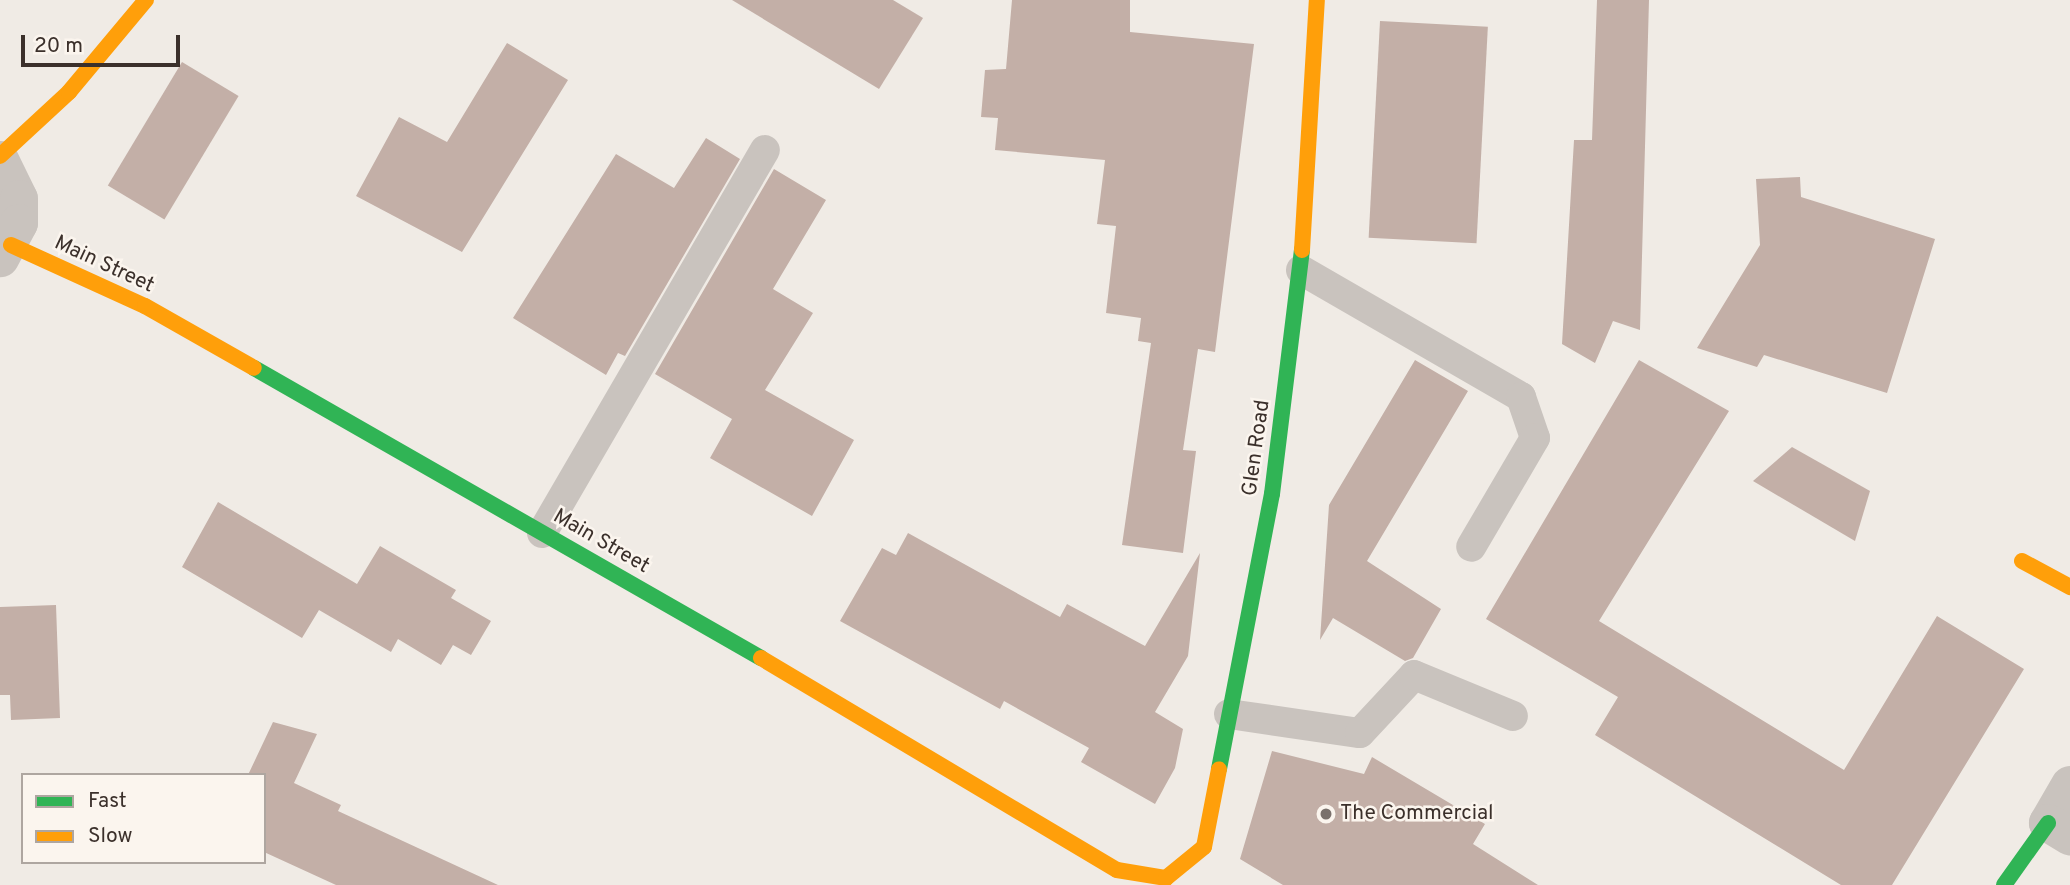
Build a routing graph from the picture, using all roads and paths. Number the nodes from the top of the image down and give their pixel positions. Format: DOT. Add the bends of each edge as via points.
graph roads {
  1 [pos="146,0"];
  2 [pos="1317,0"];
  3 [pos="765,149"];
  4 [pos="0,158"];
  5 [pos="5,252"];
  6 [pos="1301,270"];
  7 [pos="541,533"];
  8 [pos="1471,547"];
  9 [pos="2022,561"];
  10 [pos="2070,587"];
  11 [pos="1228,713"];
  12 [pos="1513,716"];
  13 [pos="2070,785"];
  14 [pos="2059,830"];
  15 [pos="1169,881"];
  16 [pos="2004,885"];
  1 -- 4 [label="street" via="69,92"];
  2 -- 6 [label="street, Glen Road"];
  3 -- 7 [label="lane"];
  4 -- 5 [label="street" via="19,199"];
  5 -- 7 [label="street, Main Street" via="145,306"];
  6 -- 8 [label="lane" via="1521,397 1535,438"];
  6 -- 11 [label="street, Glen Road" via="1272,494"];
  7 -- 15 [label="street, Main Street" via="1116,870"];
  9 -- 10 [label="street"];
  11 -- 12 [label="lane" via="1360,733 1414,675"];
  11 -- 15 [label="street, Glen Road" via="1204,847"];
  13 -- 14 [label="street"];
  14 -- 16 [label="street"];
}
